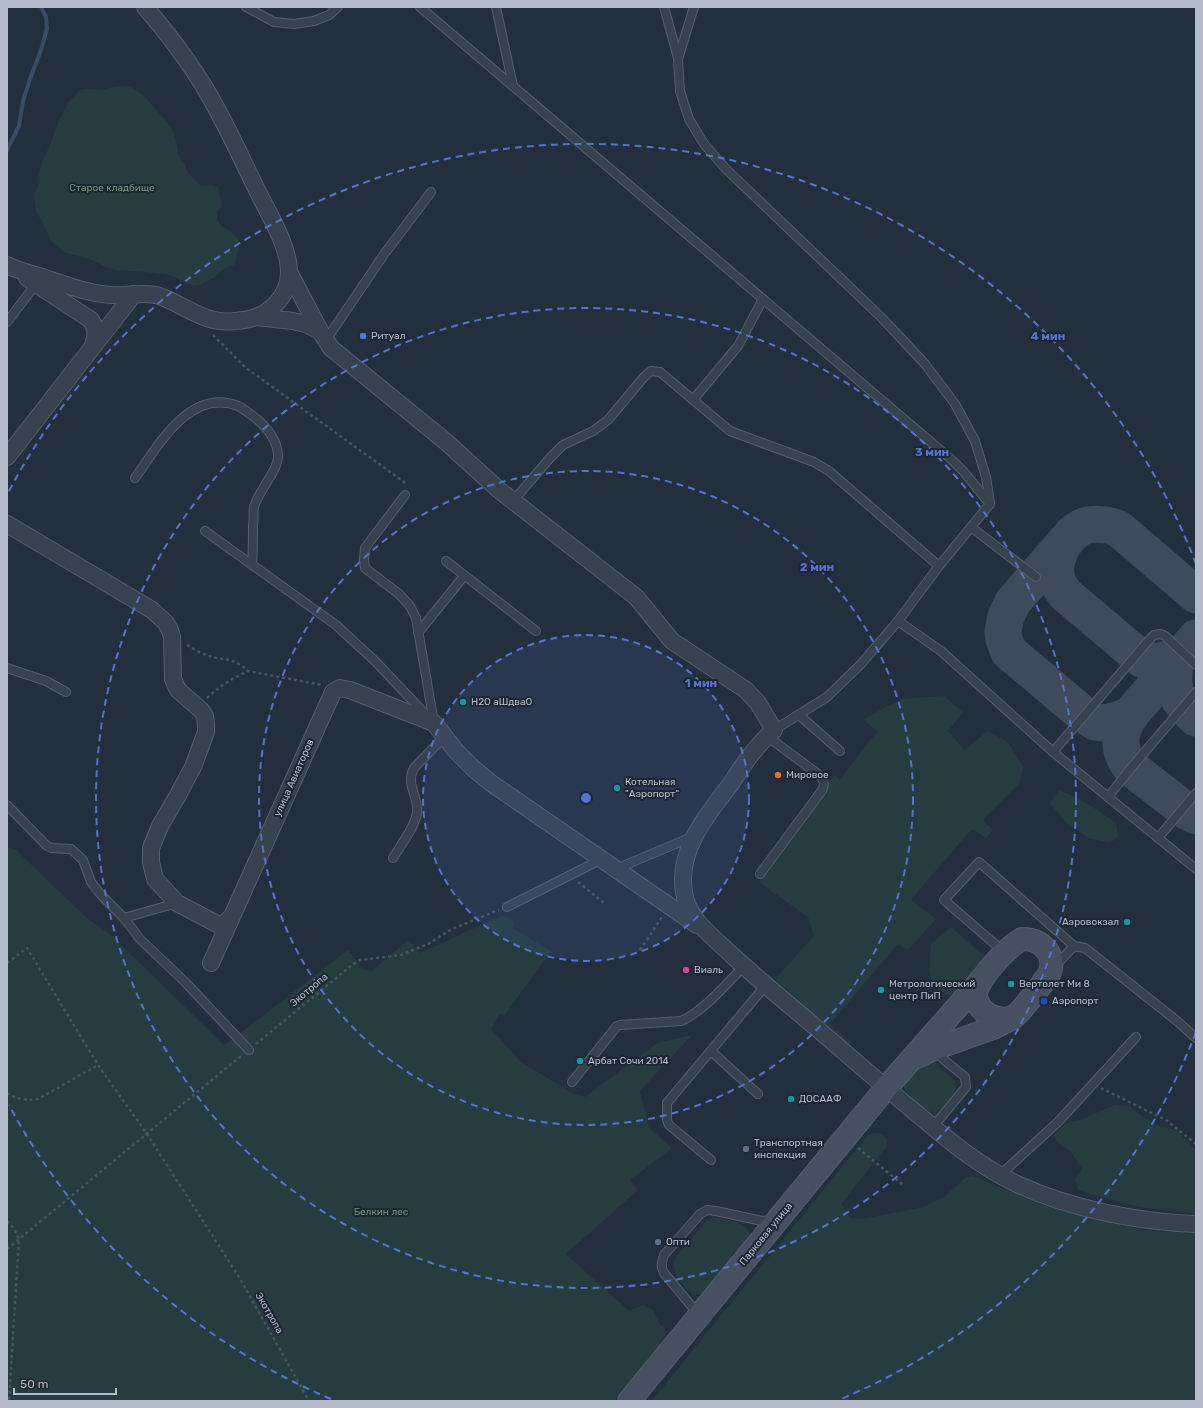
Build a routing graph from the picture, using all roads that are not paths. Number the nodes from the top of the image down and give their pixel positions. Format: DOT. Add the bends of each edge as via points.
graph roads {
  1 [pos="145,7"];
  2 [pos="246,7"];
  3 [pos="338,7"];
  4 [pos="420,7"];
  5 [pos="496,7"];
  6 [pos="664,7"];
  7 [pos="694,7"];
  8 [pos="678,59"];
  9 [pos="513,86"];
  10 [pos="431,192"];
  11 [pos="9,266"];
  12 [pos="289,272"];
  13 [pos="36,284"];
  14 [pos="134,294"];
  15 [pos="763,299"];
  16 [pos="257,318"];
  17 [pos="7,322"];
  18 [pos="323,335"];
  19 [pos="93,348"];
  20 [pos="693,400"];
  21 [pos="7,457"];
  22 [pos="135,478"];
  23 [pos="405,495"];
  24 [pos="513,501"];
  25 [pos="990,504"];
  26 [pos="7,524"];
  27 [pos="971,527"];
  28 [pos="204,531"];
  29 [pos="446,561"];
  30 [pos="252,565"];
  31 [pos="939,566"];
  32 [pos="464,576"];
  33 [pos="1036,576"];
  34 [pos="898,621"];
  35 [pos="536,631"];
  36 [pos="418,633"];
  37 [pos="1196,665"];
  38 [pos="7,668"];
  39 [pos="66,692"];
  40 [pos="1196,692"];
  41 [pos="799,715"];
  42 [pos="434,723"];
  43 [pos="771,733"];
  44 [pos="444,737"];
  45 [pos="840,751"];
  46 [pos="1053,752"];
  47 [pos="1196,793"];
  48 [pos="1108,797"];
  49 [pos="7,806"];
  50 [pos="696,835"];
  51 [pos="1158,838"];
  52 [pos="393,858"];
  53 [pos="602,859"];
  54 [pos="616,869"];
  55 [pos="1196,869"];
  56 [pos="760,874"];
  57 [pos="178,903"];
  58 [pos="507,907"];
  59 [pos="231,917"];
  60 [pos="124,918"];
  61 [pos="705,931"];
  62 [pos="1074,946"];
  63 [pos="1004,953"];
  64 [pos="211,963"];
  65 [pos="744,966"];
  66 [pos="1052,970"];
  67 [pos="982,980"];
  68 [pos="766,985"];
  69 [pos="1016,1016"];
  70 [pos="1136,1037"];
  71 [pos="1196,1038"];
  72 [pos="934,1048"];
  73 [pos="249,1050"];
  74 [pos="711,1051"];
  75 [pos="903,1068"];
  76 [pos="572,1082"];
  77 [pos="886,1088"];
  78 [pos="758,1094"];
  79 [pos="933,1127"];
  80 [pos="711,1160"];
  81 [pos="1000,1175"];
  82 [pos="779,1219"];
  83 [pos="1196,1224"];
  84 [pos="699,1316"];
  85 [pos="630,1401"];
  1 -- 12 [label="street" via="198,77 221,118 274,224 286,253"];
  2 -- 3 [label="lane" via="274,22 294,24 314,21 329,15"];
  4 -- 9 [label="lane"];
  5 -- 9 [label="lane"];
  6 -- 8 [label="lane"];
  7 -- 8 [label="lane"];
  8 -- 25 [label="lane" via="680,91 689,119 704,144 726,169 882,318 925,364 955,404 975,441 986,477"];
  9 -- 15 [label="lane"];
  10 -- 18 [label="lane"];
  11 -- 13 [label="street"];
  11 -- 14 [label="street" via="94,293 113,296"];
  12 -- 16 [label="street" via="286,289 278,303"];
  12 -- 18 [label="street"];
  13 -- 17 [label="lane"];
  13 -- 19 [label="street" via="91,320 96,327 97,335"];
  14 -- 16 [label="street" via="166,298 208,319 226,322"];
  14 -- 19 [label="street"];
  15 -- 20 [label="lane" via="738,346"];
  15 -- 25 [label="lane" via="952,460"];
  16 -- 18 [label="street" via="306,324"];
  18 -- 24 [label="street" via="331,348 445,441"];
  19 -- 21 [label="street"];
  20 -- 24 [label="lane" via="660,372 651,371 608,420 593,431 563,445"];
  20 -- 31 [label="lane" via="730,431 814,462 829,471"];
  22 -- 30 [label="lane" via="170,430 195,408 210,402 223,402 238,406 257,420 269,431 277,446 279,457 254,508"];
  23 -- 36 [label="lane" via="364,548 364,560 365,568 399,594 410,606 416,618"];
  24 -- 43 [label="street" via="636,597 672,641 746,690 758,703"];
  25 -- 27 [label="lane"];
  26 -- 57 [label="street" via="152,610 170,630 173,679 179,691 205,716 206,724 206,732 192,767 151,848 155,879"];
  27 -- 31 [label="lane"];
  27 -- 33 [label="lane"];
  28 -- 30 [label="lane"];
  29 -- 32 [label="lane"];
  30 -- 42 [label="lane" via="336,625 375,661"];
  31 -- 34 [label="lane"];
  32 -- 35 [label="lane"];
  32 -- 36 [label="lane"];
  34 -- 41 [label="lane" via="836,690"];
  34 -- 46 [label="lane" via="941,651"];
  36 -- 42 [label="lane"];
  37 -- 46 [label="lane" via="1165,636 1154,635"];
  38 -- 39 [label="lane" via="46,681"];
  40 -- 48 [label="lane"];
  41 -- 43 [label="lane"];
  41 -- 45 [label="lane"];
  42 -- 44 [label="street"];
  42 -- 59 [label="street, улица Авиаторов" via="350,690 340,688 332,692"];
  43 -- 50 [label="street" via="759,744 709,812"];
  43 -- 56 [label="lane" via="818,774 824,784 823,789"];
  44 -- 52 [label="lane" via="411,774 417,814"];
  44 -- 53 [label="street" via="491,783"];
  46 -- 48 [label="lane"];
  47 -- 51 [label="lane"];
  48 -- 51 [label="lane"];
  49 -- 60 [label="lane" via="46,845 71,850 83,860 91,882"];
  50 -- 54 [label="lane"];
  50 -- 61 [label="street" via="686,857 684,891 691,913"];
  51 -- 55 [label="lane"];
  53 -- 54 [label="street"];
  53 -- 58 [label="lane"];
  54 -- 61 [label="street"];
  57 -- 59 [label="street" via="219,924 225,923"];
  57 -- 60 [label="lane"];
  59 -- 64 [label="street, улица Авиаторов"];
  60 -- 73 [label="lane" via="140,939"];
  61 -- 65 [label="street"];
  62 -- 63 [label="lane" via="979,862 944,900"];
  62 -- 66 [label="lane"];
  62 -- 71 [label="lane" via="1085,948"];
  63 -- 66 [label="main road" via="1022,939 1030,939 1044,947 1051,955"];
  63 -- 67 [label="main road"];
  65 -- 68 [label="street"];
  65 -- 76 [label="lane" via="690,1018 681,1021 617,1026"];
  66 -- 69 [label="main road"];
  67 -- 69 [label="main road" via="976,994 982,1008 996,1019"];
  67 -- 75 [label="main road"];
  68 -- 74 [label="lane"];
  68 -- 77 [label="street"];
  69 -- 72 [label="main road" via="993,1028"];
  70 -- 81 [label="lane" via="1058,1122"];
  72 -- 75 [label="main road"];
  72 -- 79 [label="lane" via="965,1077 966,1088"];
  74 -- 78 [label="lane"];
  74 -- 80 [label="lane" via="667,1103 669,1125"];
  75 -- 77 [label="main road, Парковая улица"];
  77 -- 79 [label="street"];
  77 -- 82 [label="main road, Парковая улица"];
  79 -- 81 [label="street" via="956,1147"];
  81 -- 83 [label="street" via="1043,1194 1091,1208 1128,1217"];
  82 -- 84 [label="main road, Парковая улица"];
  82 -- 84 [label="lane" via="762,1221 707,1210 700,1214 664,1255 661,1269"];
  84 -- 85 [label="main road, Парковая улица"];
}
